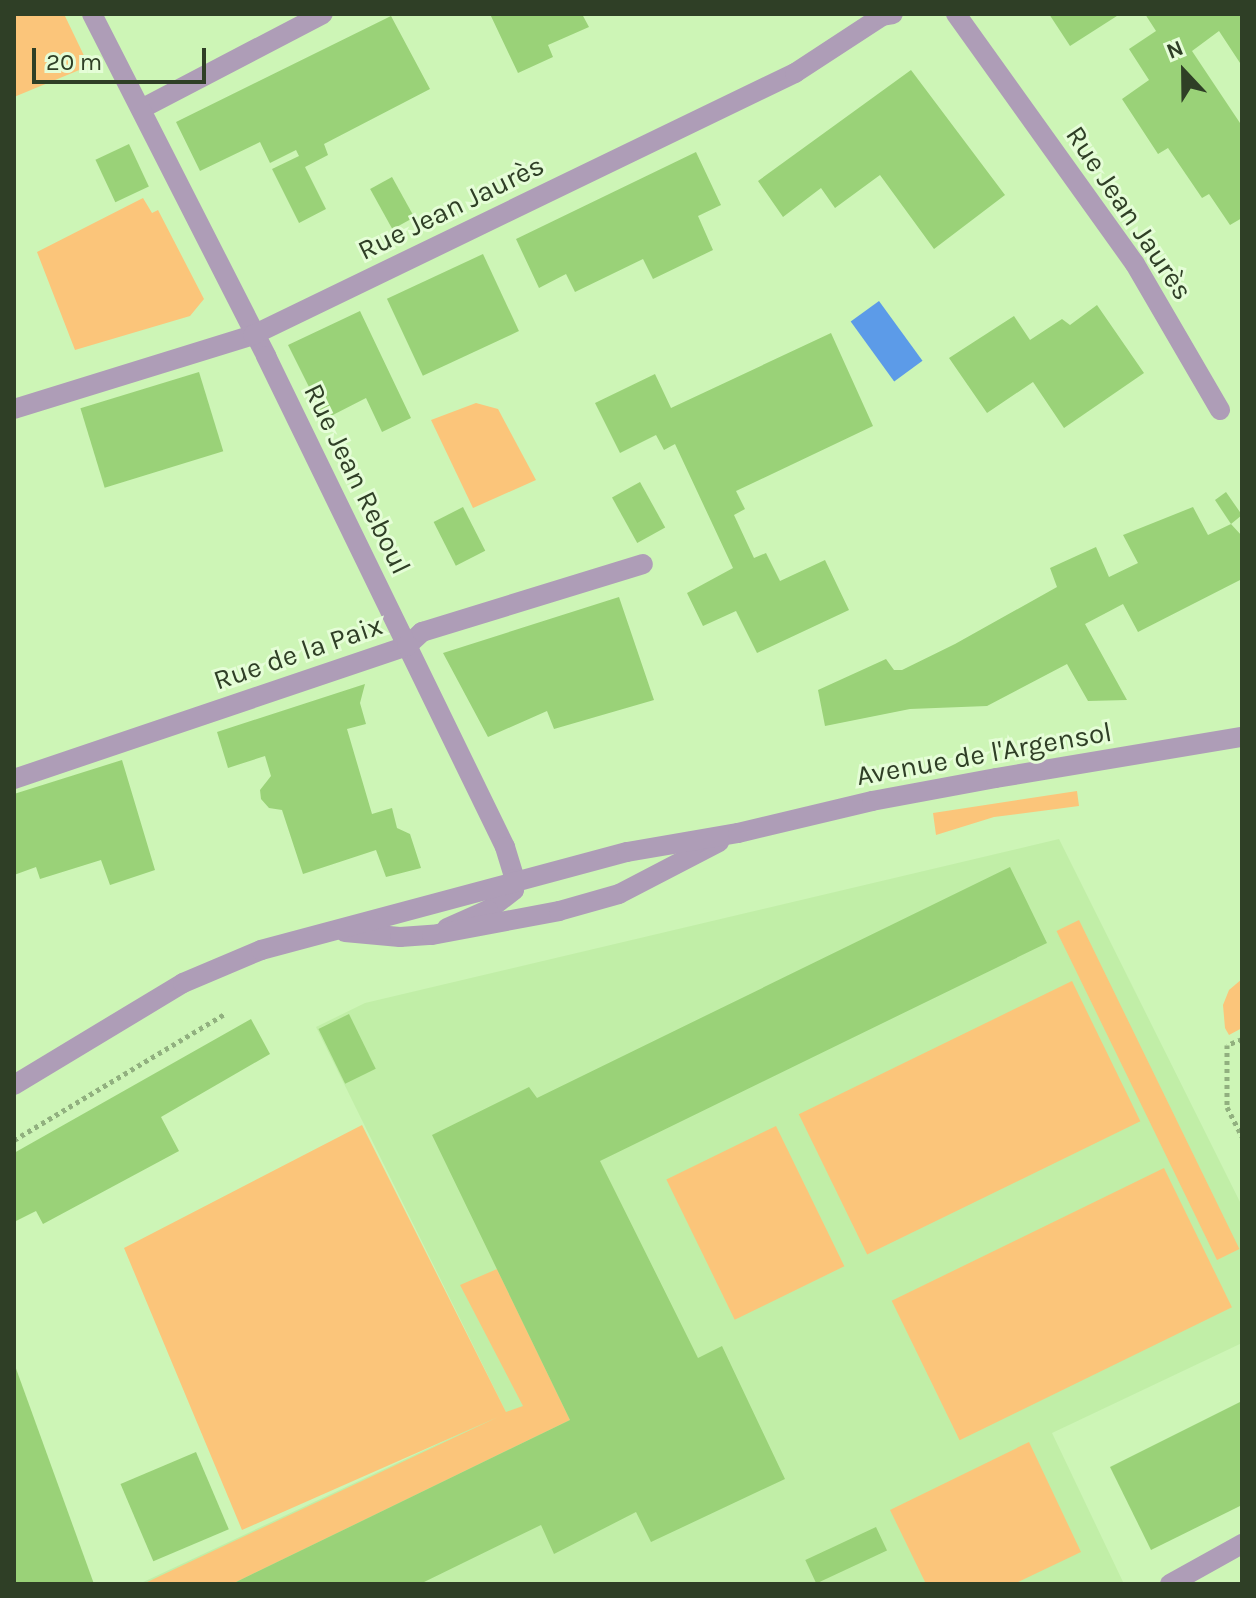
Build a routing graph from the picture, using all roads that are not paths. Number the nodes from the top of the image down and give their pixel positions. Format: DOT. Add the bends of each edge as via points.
graph roads {
  1 [pos="92,14"];
  2 [pos="323,14"];
  3 [pos="893,14"];
  4 [pos="956,14"];
  5 [pos="141,109"];
  6 [pos="253,335"];
  7 [pos="14,409"];
  8 [pos="1220,410"];
  9 [pos="643,564"];
  10 [pos="407,646"];
  11 [pos="1242,737"];
  12 [pos="14,779"];
  13 [pos="738,833"];
  14 [pos="515,879"];
  15 [pos="333,931"];
  16 [pos="432,935"];
  17 [pos="14,1085"];
  18 [pos="1242,1544"];
  19 [pos="1170,1584"];
  1 -- 5 [label="street, Rue Jean Reboul"];
  2 -- 5 [label="street"];
  3 -- 6 [label="street, Rue Jean Jaurès" via="795,73"];
  4 -- 8 [label="street, Rue Jean Jaurès" via="1135,264"];
  5 -- 6 [label="street, Rue Jean Reboul"];
  6 -- 7 [label="street, Rue Jean Jaurès"];
  6 -- 10 [label="street, Rue Jean Reboul"];
  9 -- 10 [label="street, Rue de la Paix" via="422,632"];
  10 -- 12 [label="street, Rue de la Paix"];
  10 -- 14 [label="street, Rue Jean Reboul" via="505,847"];
  11 -- 13 [label="street, Avenue de l'Argensol" via="887,798"];
  13 -- 14 [label="street, Avenue de l'Argensol"];
  13 -- 16 [label="street, Avenue de l'Argensol" via="619,894"];
  14 -- 15 [label="street, Avenue de l'Argensol"];
  14 -- 16 [label="street" via="506,900"];
  15 -- 16 [label="street, Avenue de l'Argensol"];
  15 -- 17 [label="street, Avenue de l'Argensol" via="261,950 183,983"];
  18 -- 19 [label="street"];
}
